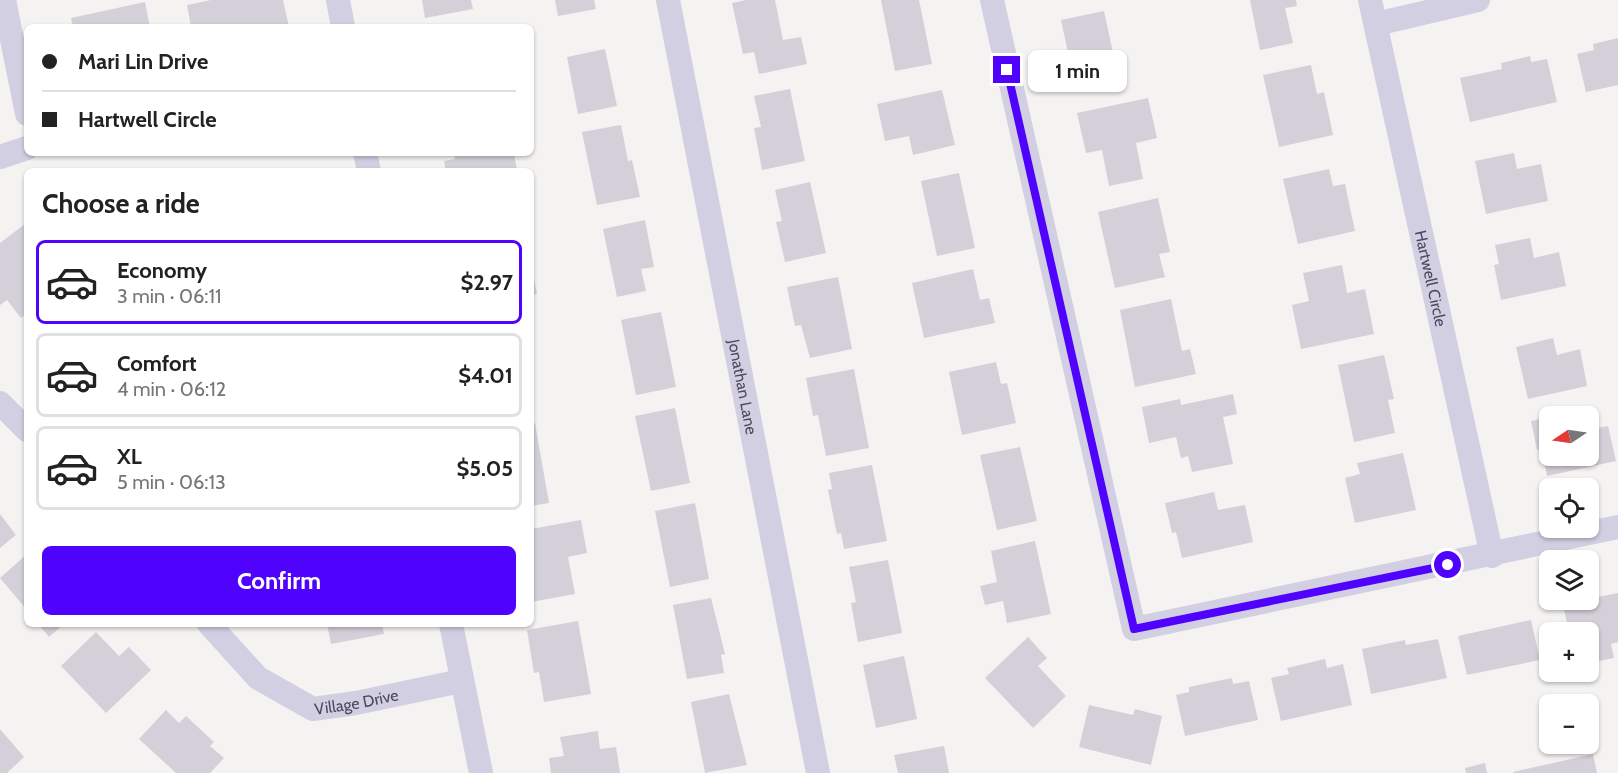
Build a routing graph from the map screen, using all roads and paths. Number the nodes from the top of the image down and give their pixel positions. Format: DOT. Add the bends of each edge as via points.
graph roads {
  1 [pos="4,0"];
  2 [pos="338,0"];
  3 [pos="668,0"];
  4 [pos="992,0"];
  5 [pos="1370,0"];
  6 [pos="1478,0"];
  7 [pos="342,24"];
  8 [pos="1376,24"];
  9 [pos="24,99"];
  10 [pos="24,149"];
  11 [pos="0,157"];
  12 [pos="0,403"];
  13 [pos="24,427"];
  14 [pos="1618,527"];
  15 [pos="1492,556"];
  16 [pos="212,627"];
  17 [pos="452,627"];
  18 [pos="461,681"];
  19 [pos="481,773"];
  20 [pos="818,773"];
  1 -- 9 [label="street"];
  2 -- 7 [label="street"];
  3 -- 20 [label="street, Jonathan Lane"];
  4 -- 15 [label="street" via="1134,629"];
  5 -- 8 [label="street, Hartwell Circle"];
  6 -- 8 [label="street"];
  8 -- 15 [label="street, Hartwell Circle"];
  10 -- 11 [label="street"];
  12 -- 13 [label="street"];
  14 -- 15 [label="street"];
  16 -- 18 [label="street, Village Drive" via="258,678 313,710"];
  17 -- 18 [label="street"];
  18 -- 19 [label="street"];
}
